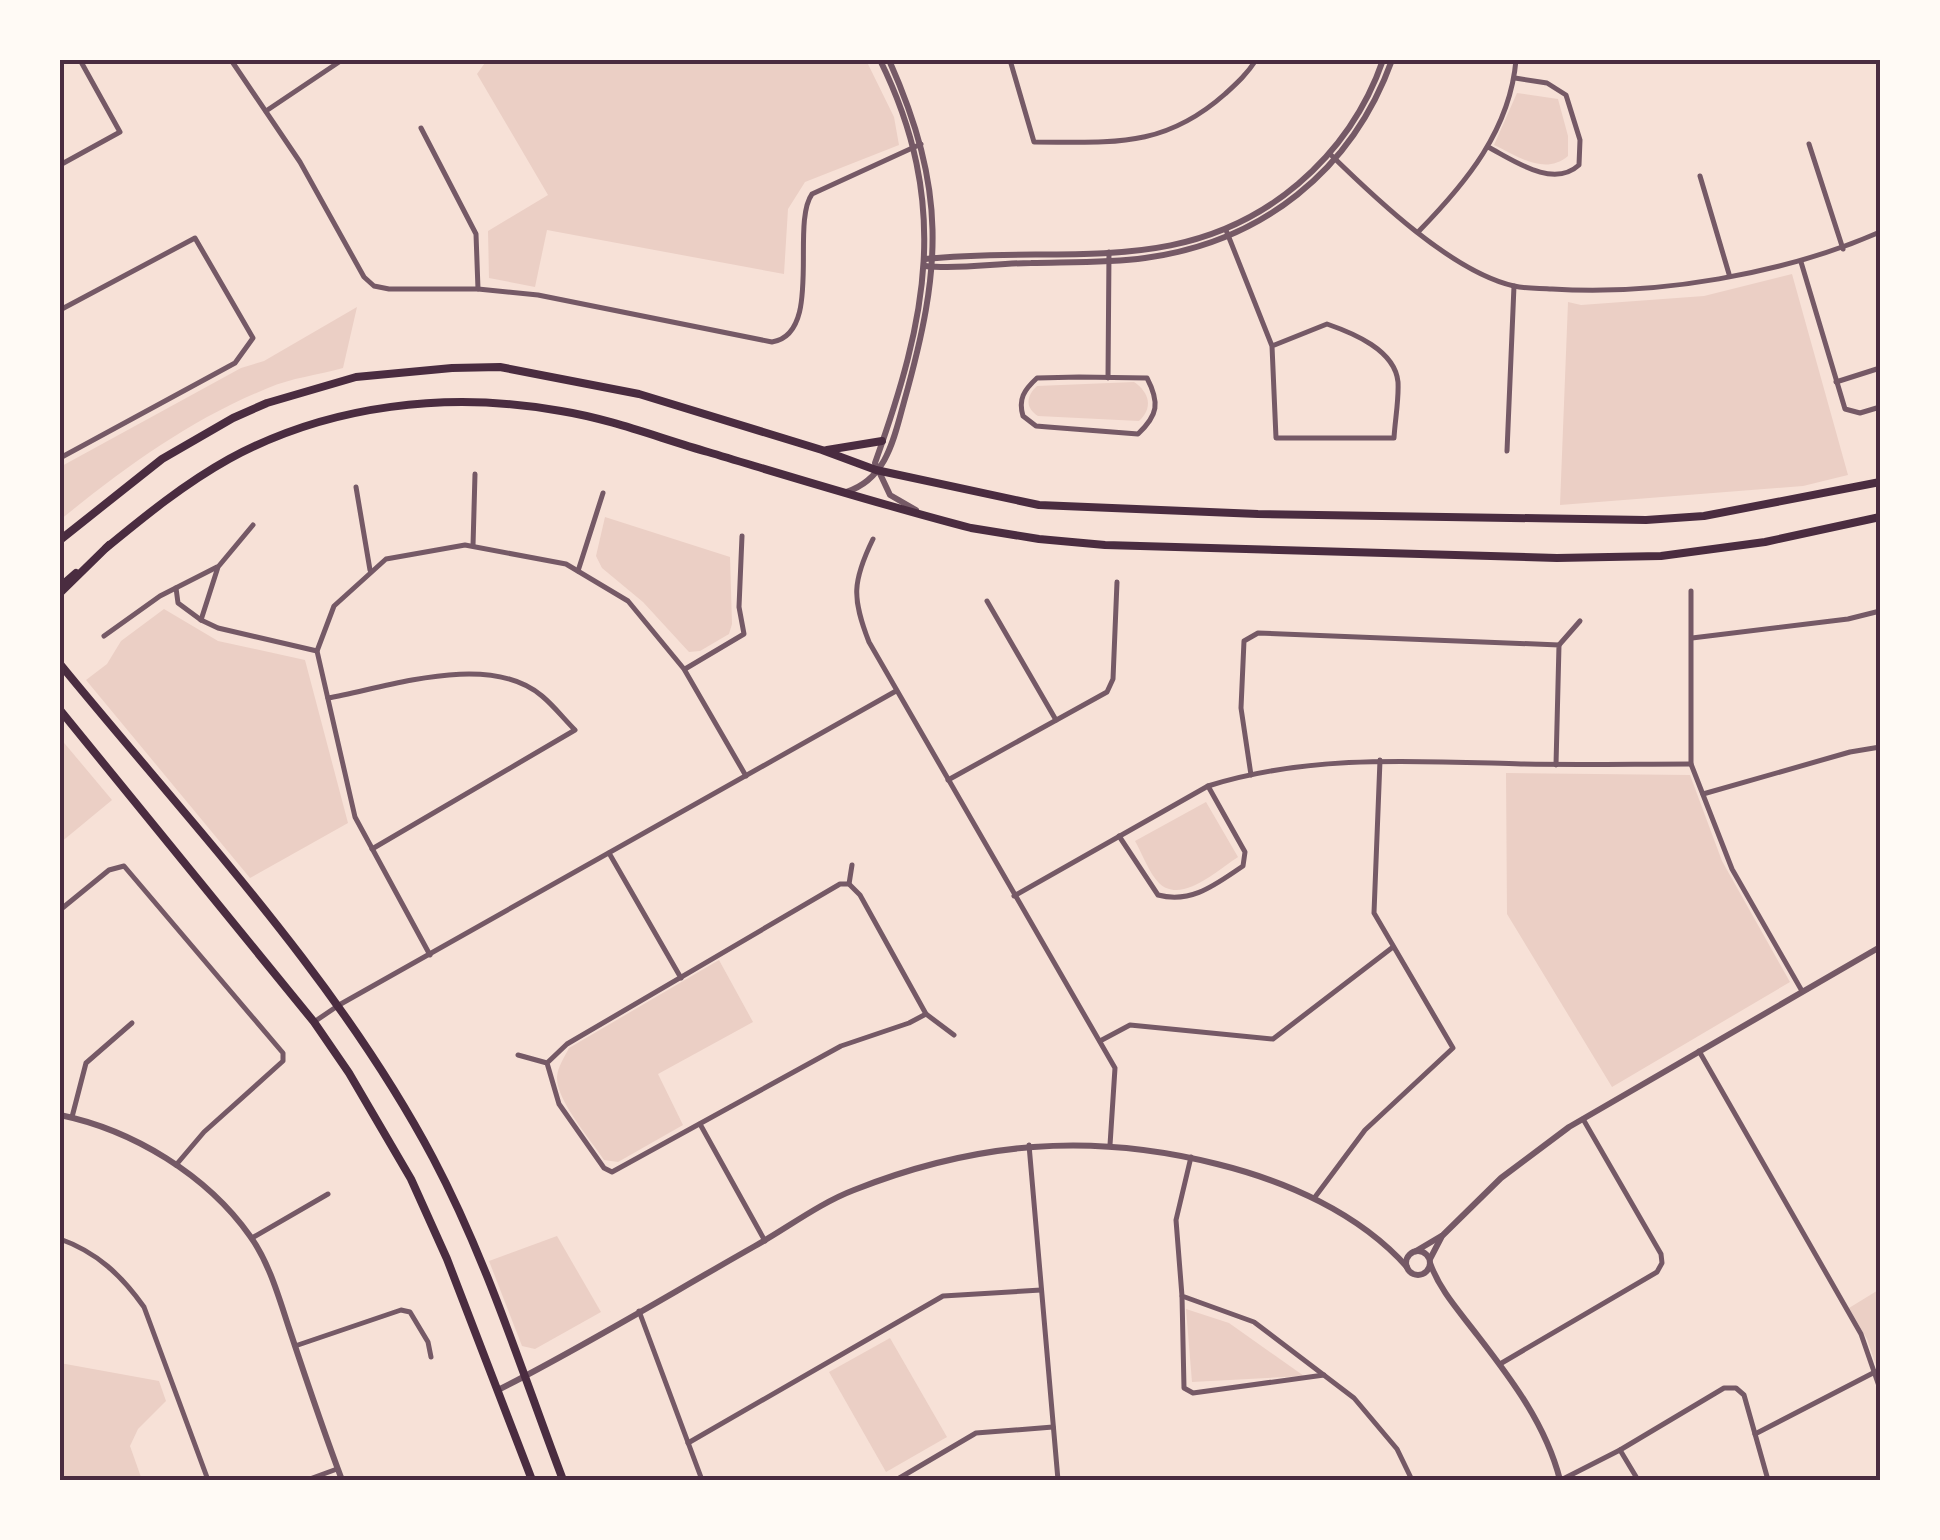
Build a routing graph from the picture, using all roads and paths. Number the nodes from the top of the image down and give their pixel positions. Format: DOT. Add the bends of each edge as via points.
graph roads {
  1 [pos="80,60"];
  2 [pos="231,60"];
  3 [pos="342,60"];
  4 [pos="880,60"];
  5 [pos="889,60"];
  6 [pos="1010,60"];
  7 [pos="1256,60"];
  8 [pos="1383,60"];
  9 [pos="1392,60"];
  10 [pos="1516,60"];
  11 [pos="1515,78"];
  12 [pos="266,112"];
  13 [pos="421,128"];
  14 [pos="1808,144"];
  15 [pos="918,146"];
  16 [pos="1488,147"];
  17 [pos="1332,156"];
  18 [pos="60,165"];
  19 [pos="1700,176"];
  20 [pos="1418,232"];
  21 [pos="1880,232"];
  22 [pos="1227,234"];
  23 [pos="1843,249"];
  24 [pos="1109,257"];
  25 [pos="929,262"];
  26 [pos="1801,262"];
  27 [pos="1729,275"];
  28 [pos="1514,286"];
  29 [pos="478,289"];
  30 [pos="60,310"];
  31 [pos="1272,346"];
  32 [pos="1880,368"];
  33 [pos="1108,378"];
  34 [pos="1836,382"];
  35 [pos="1880,407"];
  36 [pos="882,441"];
  37 [pos="822,450"];
  38 [pos="1507,451"];
  39 [pos="60,458"];
  40 [pos="876,470"];
  41 [pos="476,474"];
  42 [pos="1880,482"];
  43 [pos="356,486"];
  44 [pos="846,492"];
  45 [pos="603,493"];
  46 [pos="1880,516"];
  47 [pos="929,517"];
  48 [pos="254,525"];
  49 [pos="742,536"];
  50 [pos="873,539"];
  51 [pos="60,540"];
  52 [pos="472,547"];
  53 [pos="218,567"];
  54 [pos="370,570"];
  55 [pos="578,571"];
  56 [pos="1117,582"];
  57 [pos="176,588"];
  58 [pos="60,590"];
  59 [pos="1691,591"];
  60 [pos="987,602"];
  61 [pos="1880,611"];
  62 [pos="201,620"];
  63 [pos="1580,621"];
  64 [pos="104,636"];
  65 [pos="1692,638"];
  66 [pos="1559,646"];
  67 [pos="316,651"];
  68 [pos="60,664"];
  69 [pos="684,669"];
  70 [pos="896,691"];
  71 [pos="328,698"];
  72 [pos="60,712"];
  73 [pos="1056,720"];
  74 [pos="1880,747"];
  75 [pos="1380,760"];
  76 [pos="1691,764"];
  77 [pos="1556,765"];
  78 [pos="1251,775"];
  79 [pos="746,776"];
  80 [pos="948,780"];
  81 [pos="1208,786"];
  82 [pos="1702,794"];
  83 [pos="1120,836"];
  84 [pos="372,849"];
  85 [pos="609,853"];
  86 [pos="852,865"];
  87 [pos="850,884"];
  88 [pos="1014,896"];
  89 [pos="60,910"];
  90 [pos="1880,946"];
  91 [pos="1394,947"];
  92 [pos="430,954"];
  93 [pos="680,978"];
  94 [pos="1803,992"];
  95 [pos="338,1005"];
  96 [pos="926,1014"];
  97 [pos="314,1022"];
  98 [pos="132,1023"];
  99 [pos="954,1035"];
  100 [pos="1100,1040"];
  101 [pos="1698,1051"];
  102 [pos="518,1055"];
  103 [pos="546,1063"];
  104 [pos="60,1115"];
  105 [pos="72,1118"];
  106 [pos="1583,1119"];
  107 [pos="700,1124"];
  108 [pos="1110,1144"];
  109 [pos="1029,1145"];
  110 [pos="1191,1158"];
  111 [pos="176,1165"];
  112 [pos="328,1194"];
  113 [pos="1314,1197"];
  114 [pos="1443,1235"];
  115 [pos="252,1238"];
  116 [pos="60,1240"];
  117 [pos="764,1241"];
  118 [pos="1390,1248"];
  119 [pos="1414,1252"];
  120 [pos="1430,1261"];
  121 [pos="1407,1267"];
  122 [pos="1420,1274"];
  123 [pos="1438,1284"];
  124 [pos="1041,1290"];
  125 [pos="1182,1296"];
  126 [pos="639,1311"];
  127 [pos="295,1346"];
  128 [pos="431,1357"];
  129 [pos="1500,1364"];
  130 [pos="1875,1372"];
  131 [pos="1324,1375"];
  132 [pos="524,1377"];
  133 [pos="1880,1389"];
  134 [pos="498,1390"];
  135 [pos="1053,1427"];
  136 [pos="1756,1434"];
  137 [pos="688,1443"];
  138 [pos="1620,1450"];
  139 [pos="338,1469"];
  140 [pos="208,1480"];
  141 [pos="307,1480"];
  142 [pos="342,1480"];
  143 [pos="532,1480"];
  144 [pos="563,1480"];
  145 [pos="702,1480"];
  146 [pos="896,1480"];
  147 [pos="1058,1480"];
  148 [pos="1412,1480"];
  149 [pos="1561,1480"];
  150 [pos="1638,1480"];
  151 [pos="1768,1480"];
  1 -- 18 [label="street" via="120,132"];
  2 -- 12 [label="street"];
  3 -- 12 [label="street"];
  4 -- 15 [label="street"];
  5 -- 15 [label="street"];
  6 -- 7 [label="street" via="1034,142 1113,142 1166,133 1201,116"];
  8 -- 17 [label="street" via="1364,108"];
  9 -- 17 [label="street" via="1371,110"];
  10 -- 11 [label="street"];
  11 -- 16 [label="street"];
  11 -- 16 [label="street" via="1547,83 1566,95 1580,140 1579,165 1548,174"];
  12 -- 29 [label="street" via="368,282 389,290"];
  13 -- 29 [label="street" via="476,234"];
  14 -- 23 [label="street"];
  15 -- 25 [label="street" via="932,204"];
  15 -- 29 [label="street" via="819,188 807,200 805,261 788,337 772,342"];
  16 -- 20 [label="street"];
  17 -- 20 [label="street"];
  17 -- 22 [label="street" via="1286,204"];
  19 -- 27 [label="street"];
  20 -- 28 [label="street" via="1460,262"];
  21 -- 23 [label="street"];
  22 -- 24 [label="street" via="1166,255"];
  22 -- 31 [label="street"];
  23 -- 26 [label="street"];
  24 -- 25 [label="street"];
  24 -- 33 [label="street"];
  25 -- 36 [label="street"];
  25 -- 40 [label="street" via="918,356 890,457"];
  26 -- 27 [label="street"];
  26 -- 34 [label="street"];
  27 -- 28 [label="street" via="1606,290"];
  28 -- 38 [label="street"];
  30 -- 39 [label="street" via="195,238 253,338 235,362"];
  31 -- 31 [label="street" via="1328,324 1357,334 1398,379 1394,438 1276,438"];
  32 -- 34 [label="street"];
  33 -- 33 [label="street" via="1037,378 1019,403 1023,416 1036,426 1138,434 1154,420 1158,399 1147,378"];
  34 -- 35 [label="street" via="1845,410"];
  36 -- 37 [label="main road"];
  36 -- 40 [label="street"];
  37 -- 40 [label="main road"];
  37 -- 51 [label="main road" via="639,394 500,367 356,378 267,404 200,436 147,468"];
  40 -- 42 [label="main road" via="1054,506 1589,522 1704,516"];
  40 -- 44 [label="street"];
  40 -- 47 [label="street" via="890,496"];
  41 -- 52 [label="street"];
  43 -- 54 [label="street"];
  44 -- 47 [label="main road"];
  44 -- 58 [label="main road" via="581,415 448,401 366,411 232,458 186,485"];
  45 -- 55 [label="street"];
  46 -- 47 [label="main road" via="1714,550 1557,558 1104,545"];
  48 -- 53 [label="street"];
  49 -- 69 [label="street" via="744,634"];
  50 -- 70 [label="street" via="856,574 856,606"];
  52 -- 54 [label="street" via="386,559"];
  52 -- 55 [label="street"];
  53 -- 57 [label="street"];
  53 -- 62 [label="street"];
  54 -- 67 [label="street" via="334,606"];
  55 -- 69 [label="street" via="628,601"];
  56 -- 73 [label="street" via="1113,679 1107,692"];
  57 -- 62 [label="street" via="178,604"];
  57 -- 64 [label="street"];
  59 -- 65 [label="street"];
  60 -- 73 [label="street"];
  61 -- 65 [label="street"];
  62 -- 67 [label="street"];
  63 -- 66 [label="street"];
  65 -- 76 [label="street"];
  66 -- 77 [label="street"];
  66 -- 78 [label="street" via="1258,633 1244,642 1241,708"];
  67 -- 71 [label="street"];
  68 -- 95 [label="main road"];
  69 -- 79 [label="street"];
  70 -- 79 [label="street"];
  70 -- 80 [label="street"];
  71 -- 84 [label="street" via="355,817"];
  71 -- 84 [label="street" via="461,673 499,674 540,693 575,730"];
  72 -- 97 [label="main road"];
  73 -- 80 [label="street"];
  74 -- 82 [label="street"];
  75 -- 77 [label="street"];
  75 -- 78 [label="street"];
  75 -- 91 [label="street" via="1374,913"];
  76 -- 77 [label="street"];
  76 -- 82 [label="street"];
  78 -- 81 [label="street"];
  79 -- 85 [label="street"];
  80 -- 88 [label="street"];
  81 -- 83 [label="street"];
  81 -- 83 [label="street" via="1246,852 1243,866 1200,894 1176,900 1158,895"];
  82 -- 94 [label="street" via="1732,869"];
  83 -- 88 [label="street"];
  84 -- 92 [label="street"];
  85 -- 92 [label="street"];
  85 -- 93 [label="street"];
  86 -- 87 [label="street"];
  87 -- 93 [label="street"];
  87 -- 96 [label="street"];
  88 -- 100 [label="street"];
  89 -- 111 [label="street" via="109,870 124,866 284,1053 284,1061"];
  90 -- 94 [label="street"];
  91 -- 100 [label="street" via="1273,1039 1130,1025"];
  91 -- 113 [label="street" via="1453,1048 1365,1130"];
  92 -- 95 [label="street"];
  93 -- 103 [label="street" via="566,1044"];
  94 -- 101 [label="street"];
  95 -- 97 [label="street"];
  95 -- 132 [label="main road" via="444,1180"];
  96 -- 99 [label="street"];
  96 -- 107 [label="street" via="841,1046"];
  97 -- 134 [label="main road" via="406,1168"];
  98 -- 105 [label="street" via="86,1063"];
  100 -- 108 [label="street" via="1115,1068"];
  101 -- 106 [label="street"];
  101 -- 130 [label="street" via="1861,1334"];
  102 -- 103 [label="street"];
  103 -- 107 [label="street" via="560,1104 612,1172"];
  104 -- 105 [label="street"];
  105 -- 111 [label="street" via="116,1130"];
  106 -- 114 [label="street" via="1501,1178"];
  106 -- 129 [label="street" via="1662,1263"];
  107 -- 117 [label="street"];
  108 -- 109 [label="street"];
  108 -- 110 [label="street"];
  109 -- 117 [label="street" via="969,1153 851,1190"];
  109 -- 124 [label="street"];
  110 -- 113 [label="street"];
  110 -- 125 [label="street" via="1176,1220"];
  111 -- 115 [label="street"];
  112 -- 115 [label="street"];
  113 -- 118 [label="street"];
  114 -- 119 [label="street"];
  114 -- 120 [label="street"];
  115 -- 127 [label="street"];
  116 -- 140 [label="street" via="102,1260 144,1307"];
  117 -- 126 [label="street"];
  118 -- 119 [label="street"];
  118 -- 121 [label="street"];
  119 -- 120 [label="street"];
  119 -- 121 [label="street"];
  120 -- 122 [label="street"];
  120 -- 123 [label="street"];
  121 -- 122 [label="street"];
  122 -- 123 [label="street"];
  123 -- 129 [label="street"];
  124 -- 135 [label="street"];
  124 -- 137 [label="street" via="943,1296"];
  125 -- 131 [label="street" via="1254,1322"];
  125 -- 131 [label="street" via="1184,1388"];
  126 -- 132 [label="street"];
  126 -- 137 [label="street"];
  127 -- 128 [label="street" via="401,1310 421,1327"];
  127 -- 139 [label="street"];
  129 -- 149 [label="street" via="1540,1424"];
  130 -- 133 [label="street"];
  130 -- 136 [label="street"];
  131 -- 148 [label="street" via="1398,1449"];
  132 -- 134 [label="street"];
  132 -- 144 [label="main road"];
  134 -- 143 [label="main road"];
  135 -- 146 [label="street" via="976,1434"];
  135 -- 147 [label="street"];
  136 -- 138 [label="street" via="1744,1396 1724,1388"];
  136 -- 151 [label="street"];
  137 -- 145 [label="street"];
  138 -- 149 [label="street"];
  138 -- 150 [label="street"];
  139 -- 141 [label="street"];
  139 -- 142 [label="street"];
}
